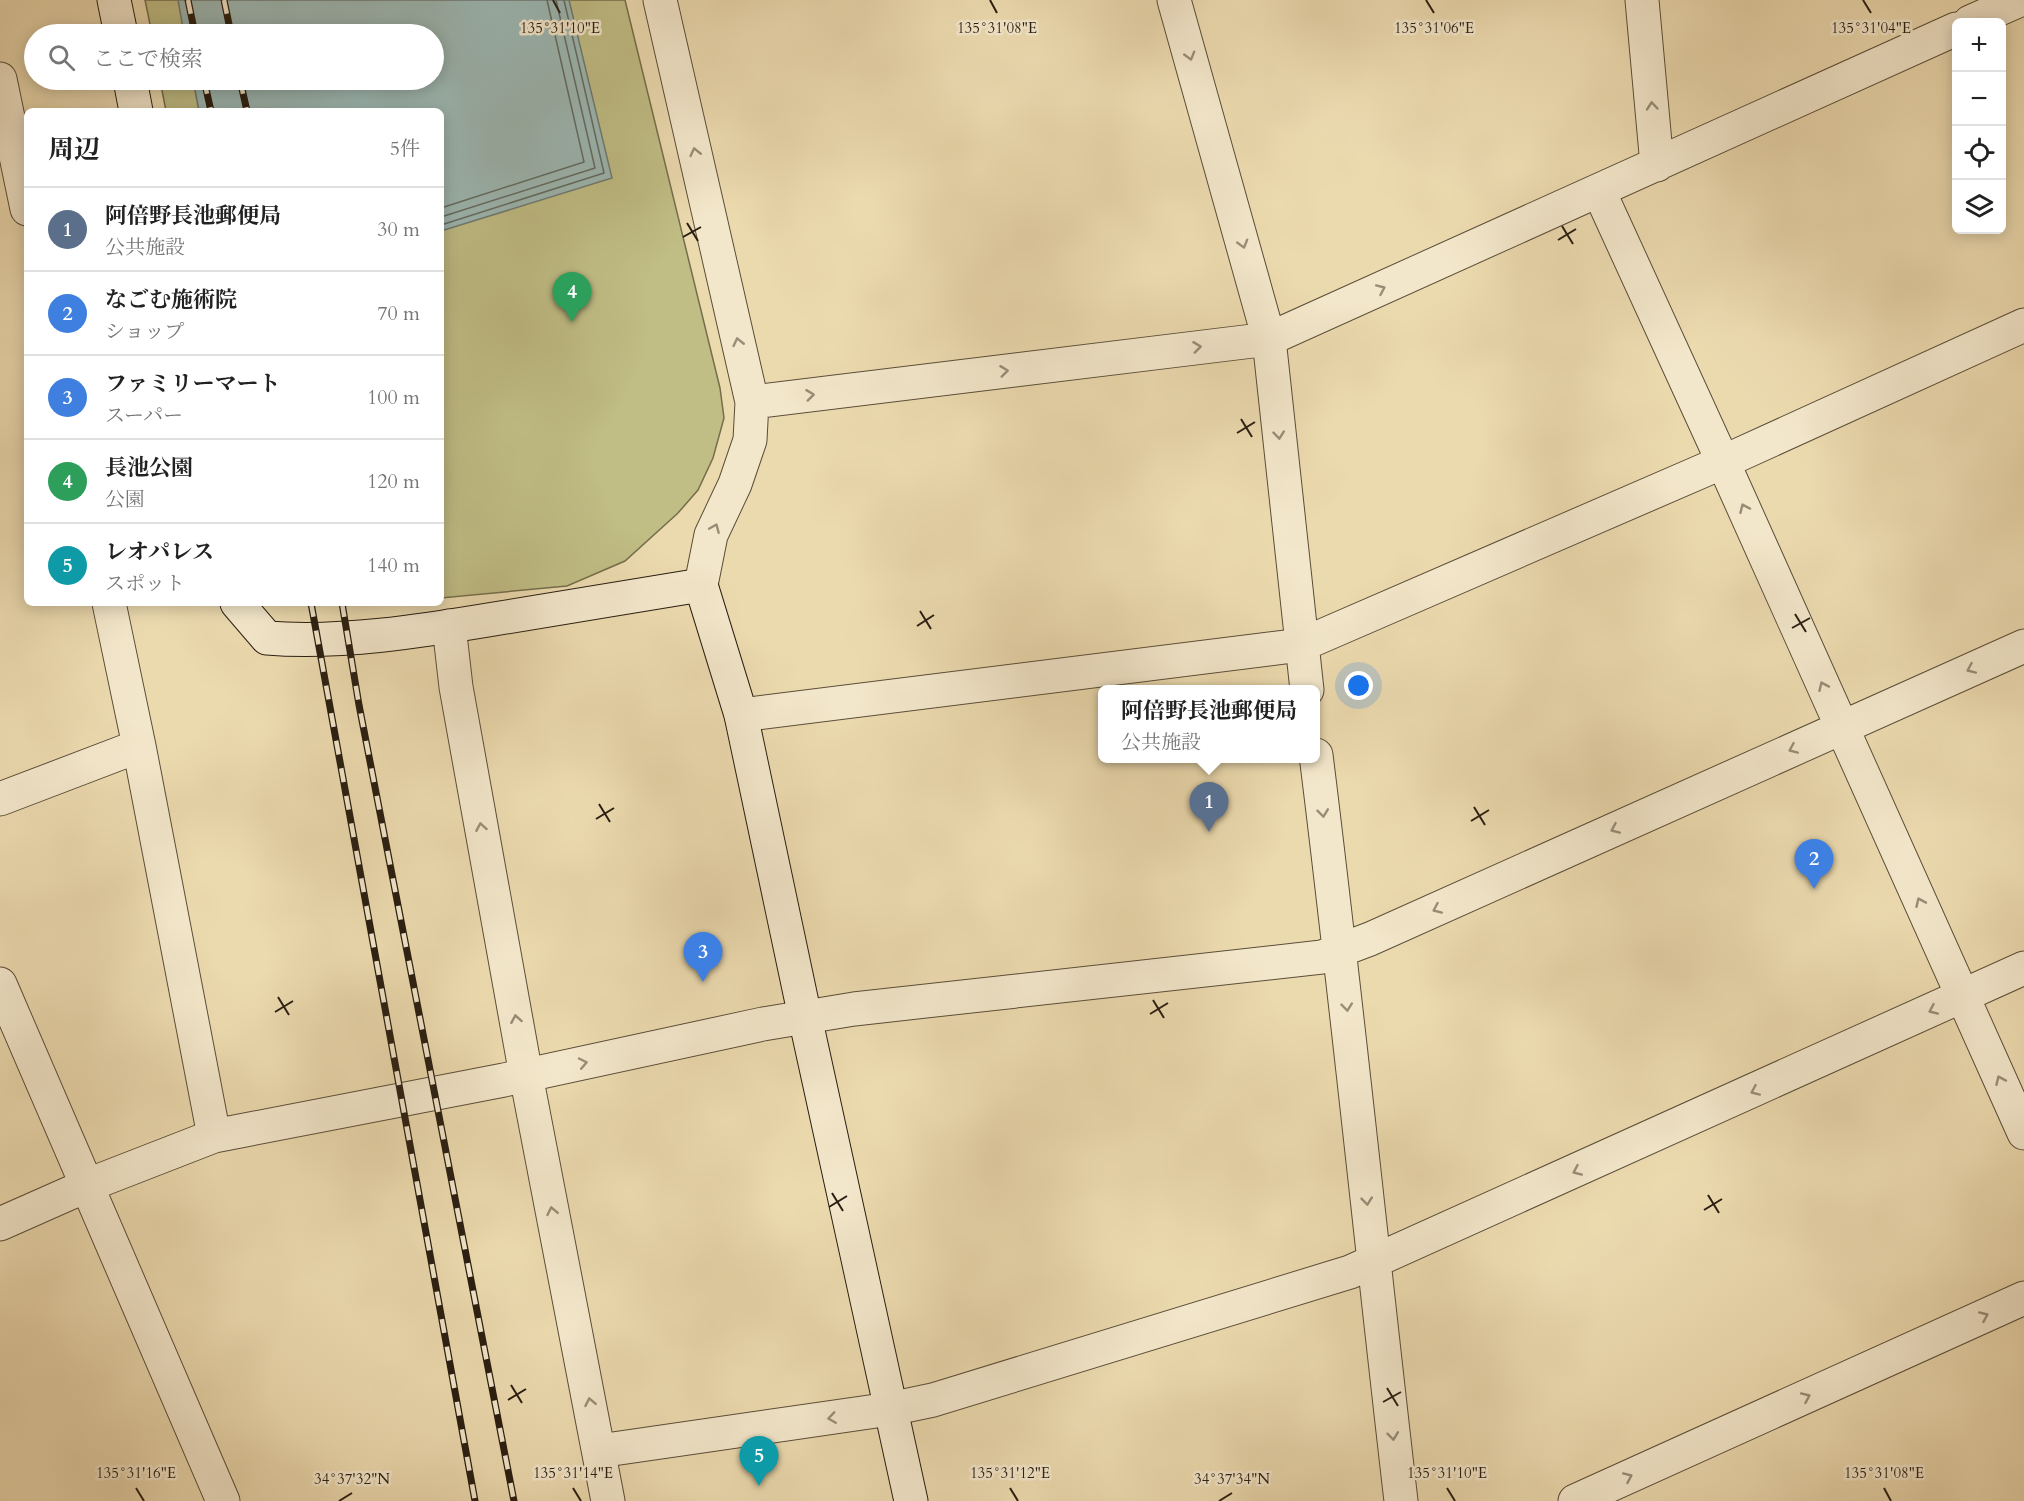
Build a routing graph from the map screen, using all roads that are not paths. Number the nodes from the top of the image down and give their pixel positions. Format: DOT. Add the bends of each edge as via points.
graph roads {
  1 [pos="114,0"];
  2 [pos="660,0"];
  3 [pos="1174,0"];
  4 [pos="1642,0"];
  5 [pos="2020,0"];
  6 [pos="1979,18"];
  7 [pos="119,24"];
  8 [pos="1952,31"];
  9 [pos="0,79"];
  10 [pos="132,90"];
  11 [pos="135,108"];
  12 [pos="1657,165"];
  13 [pos="1599,191"];
  14 [pos="24,194"];
  15 [pos="2024,325"];
  16 [pos="1269,339"];
  17 [pos="752,402"];
  18 [pos="1723,462"];
  19 [pos="701,585"];
  20 [pos="111,606"];
  21 [pos="240,606"];
  22 [pos="449,626"];
  23 [pos="1301,645"];
  24 [pos="2024,645"];
  25 [pos="1306,685"];
  26 [pos="741,715"];
  27 [pos="1841,728"];
  28 [pos="139,746"];
  29 [pos="1317,763"];
  30 [pos="0,799"];
  31 [pos="1341,949"];
  32 [pos="2024,968"];
  33 [pos="0,984"];
  34 [pos="1963,997"];
  35 [pos="805,1017"];
  36 [pos="526,1075"];
  37 [pos="2024,1133"];
  38 [pos="214,1136"];
  39 [pos="88,1185"];
  40 [pos="0,1224"];
  41 [pos="1373,1263"];
  42 [pos="2024,1298"];
  43 [pos="890,1409"];
  44 [pos="599,1451"];
  45 [pos="222,1501"];
  46 [pos="608,1501"];
  47 [pos="911,1501"];
  48 [pos="1401,1501"];
  49 [pos="1575,1501"];
  1 -- 7 [label="street"];
  17 -- 2 [label="street, one-way"];
  3 -- 16 [label="street, one-way"];
  12 -- 4 [label="street, one-way"];
  5 -- 6 [label="street"];
  8 -- 12 [label="street"];
  9 -- 14 [label="street"];
  10 -- 11 [label="street"];
  12 -- 13 [label="street"];
  16 -- 13 [label="street, one-way"];
  13 -- 18 [label="street"];
  15 -- 18 [label="street"];
  17 -- 16 [label="street, one-way"];
  16 -- 23 [label="street, one-way"];
  19 -- 17 [label="street, one-way" via="711,535 750,440"];
  18 -- 23 [label="street"];
  27 -- 18 [label="street, one-way"];
  19 -- 22 [label="street"];
  19 -- 26 [label="street"];
  20 -- 28 [label="street"];
  21 -- 22 [label="street" via="267,638 387,634"];
  36 -- 22 [label="street, one-way" via="456,687"];
  23 -- 25 [label="street"];
  23 -- 26 [label="street"];
  24 -- 27 [label="street, one-way"];
  26 -- 35 [label="street"];
  27 -- 31 [label="street, one-way"];
  34 -- 27 [label="street, one-way"];
  28 -- 30 [label="street"];
  28 -- 38 [label="street"];
  29 -- 31 [label="street, one-way"];
  31 -- 35 [label="street" via="1322,957"];
  31 -- 41 [label="street, one-way"];
  32 -- 34 [label="street"];
  33 -- 39 [label="street"];
  37 -- 34 [label="street, one-way"];
  34 -- 41 [label="street, one-way"];
  36 -- 35 [label="street, one-way"];
  35 -- 43 [label="street"];
  36 -- 38 [label="street"];
  44 -- 36 [label="street, one-way"];
  38 -- 39 [label="street"];
  39 -- 40 [label="street"];
  39 -- 45 [label="street"];
  41 -- 43 [label="street" via="933,1400"];
  41 -- 48 [label="street, one-way"];
  49 -- 42 [label="street, one-way"];
  43 -- 44 [label="street, one-way"];
  43 -- 47 [label="street"];
  44 -- 46 [label="street"];
}
